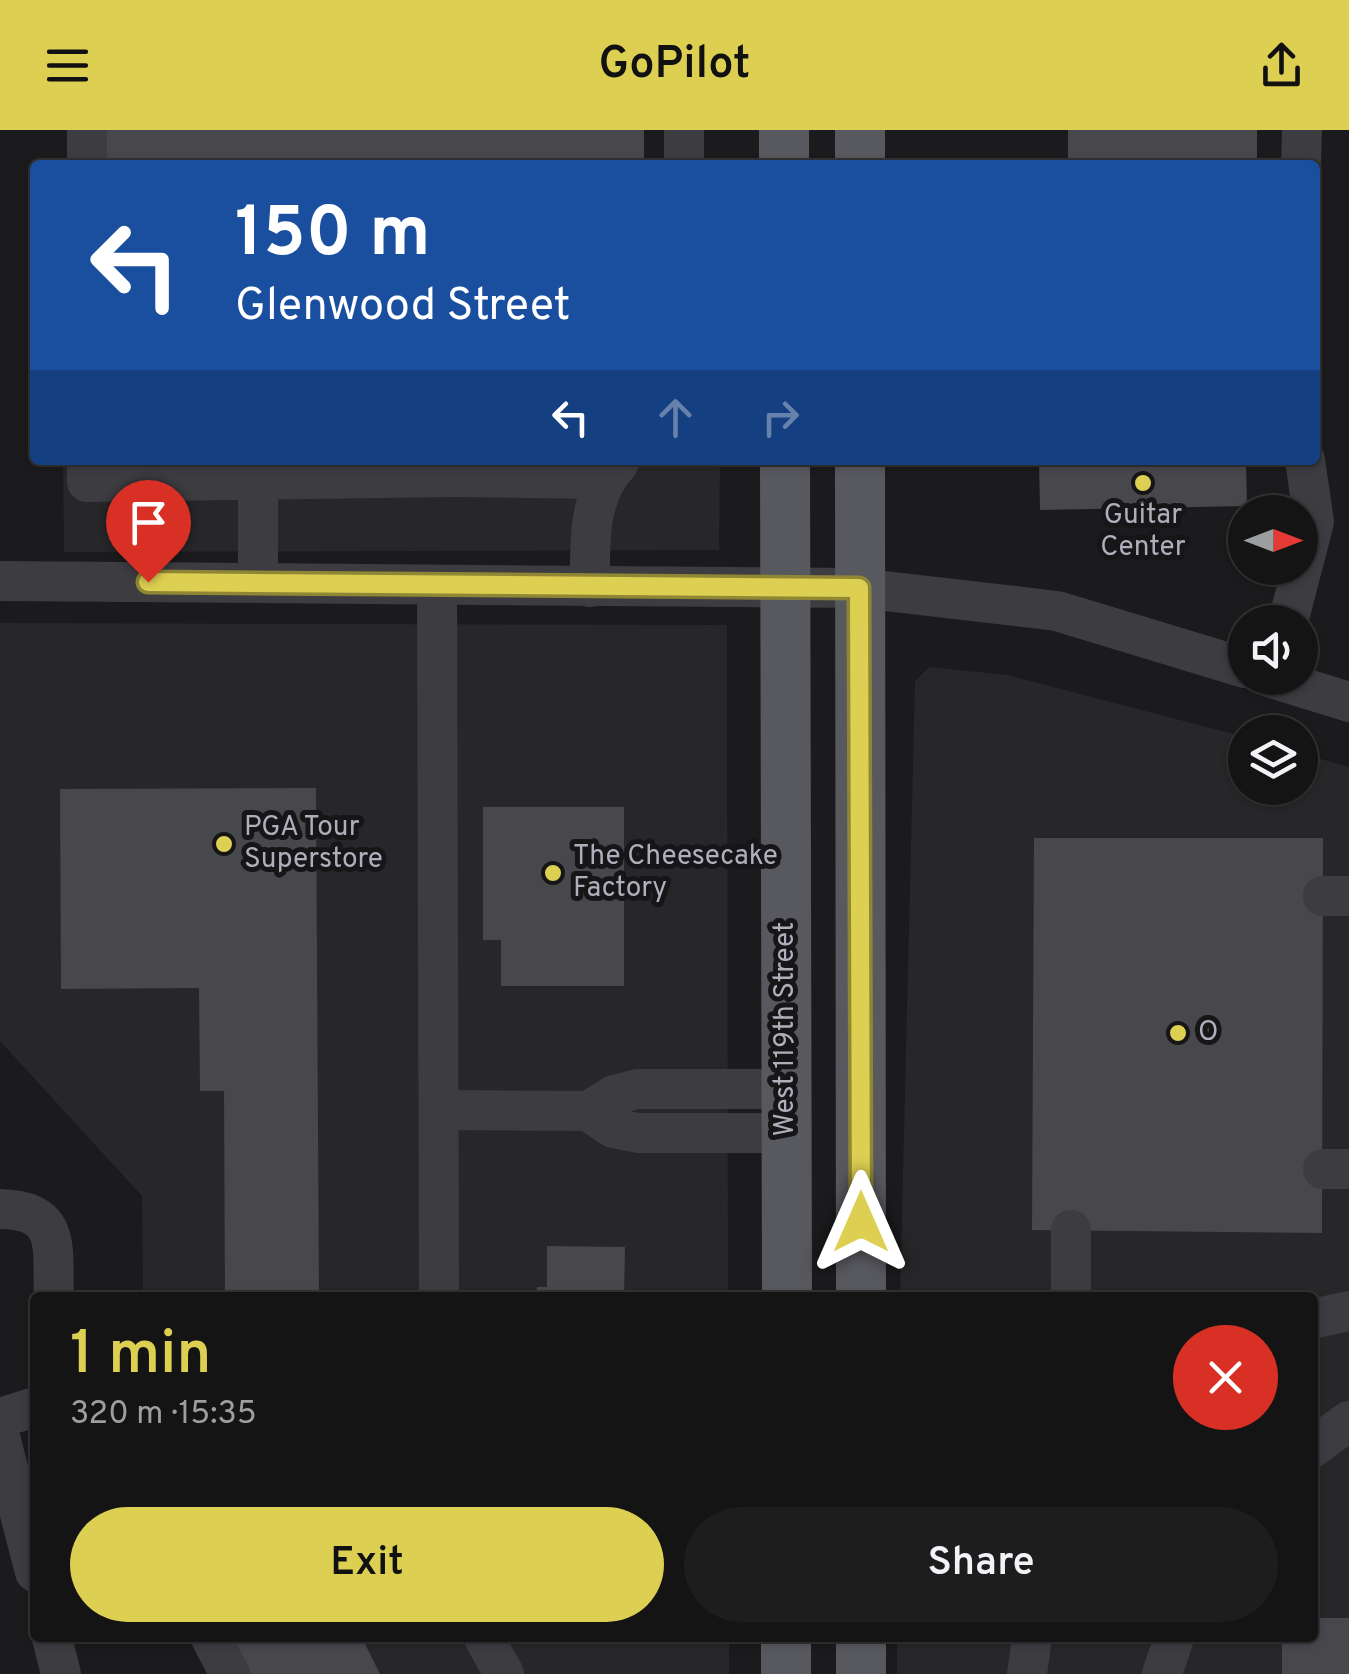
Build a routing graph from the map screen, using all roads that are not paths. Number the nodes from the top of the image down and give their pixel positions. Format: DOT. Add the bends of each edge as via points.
graph roads {
  1 [pos="87,130"];
  2 [pos="684,130"];
  3 [pos="784,130"];
  4 [pos="860,130"];
  5 [pos="1302,130"];
  6 [pos="87,160"];
  7 [pos="684,160"];
  8 [pos="784,160"];
  9 [pos="860,160"];
  10 [pos="1302,160"];
  11 [pos="87,465"];
  12 [pos="785,465"];
  13 [pos="860,465"];
  14 [pos="456,468"];
  15 [pos="613,469"];
  16 [pos="260,471"];
  17 [pos="1322,481"];
  18 [pos="0,581"];
  19 [pos="258,583"];
  20 [pos="437,585"];
  21 [pos="590,586"];
  22 [pos="785,587"];
  23 [pos="859,588"];
  24 [pos="1293,605"];
  25 [pos="1228,663"];
  26 [pos="1318,692"];
  27 [pos="1349,702"];
  28 [pos="439,1110"];
  29 [pos="786,1111"];
  30 [pos="0,1209"];
  31 [pos="1071,1230"];
  32 [pos="54,1292"];
  33 [pos="440,1292"];
  34 [pos="786,1292"];
  35 [pos="861,1292"];
  36 [pos="1071,1292"];
  37 [pos="1349,1311"];
  38 [pos="1318,1318"];
  39 [pos="30,1408"];
  40 [pos="0,1418"];
  41 [pos="1349,1421"];
  42 [pos="0,1437"];
  43 [pos="1318,1444"];
  44 [pos="30,1553"];
  45 [pos="53,1642"];
  46 [pos="212,1642"];
  47 [pos="486,1642"];
  48 [pos="786,1642"];
  49 [pos="861,1642"];
  50 [pos="1031,1642"];
  51 [pos="1173,1642"];
  52 [pos="61,1674"];
  53 [pos="230,1674"];
  54 [pos="504,1674"];
  55 [pos="786,1674"];
  56 [pos="861,1674"];
  57 [pos="1027,1674"];
  58 [pos="1162,1674"];
  1 -- 6 [label="street"];
  2 -- 7 [label="street"];
  3 -- 8 [label="main road"];
  4 -- 9 [label="main road"];
  5 -- 10 [label="street"];
  11 -- 16 [label="street" via="87,482"];
  12 -- 22 [label="main road, West 119th Street"];
  13 -- 23 [label="main road"];
  14 -- 15 [label="street"];
  14 -- 16 [label="street"];
  15 -- 21 [label="street" via="590,527"];
  16 -- 19 [label="street"];
  17 -- 24 [label="street"];
  18 -- 19 [label="street"];
  19 -- 20 [label="street"];
  20 -- 21 [label="street"];
  20 -- 28 [label="street"];
  21 -- 22 [label="street"];
  22 -- 23 [label="street"];
  22 -- 29 [label="main road, West 119th Street"];
  23 -- 25 [label="street" via="1058,611"];
  23 -- 35 [label="main road"];
  26 -- 27 [label="street"];
  28 -- 29 [label="street" via="588,1111 638,1089"];
  28 -- 33 [label="street"];
  29 -- 34 [label="main road, West 119th Street"];
  30 -- 32 [label="street" via="22,1209 51,1231"];
  31 -- 36 [label="street"];
  37 -- 38 [label="street"];
  39 -- 40 [label="street"];
  41 -- 43 [label="street"];
  42 -- 44 [label="street"];
  45 -- 52 [label="street"];
  46 -- 53 [label="street"];
  47 -- 54 [label="street"];
  48 -- 55 [label="main road"];
  49 -- 56 [label="main road"];
  50 -- 57 [label="street"];
  51 -- 58 [label="street"];
}
